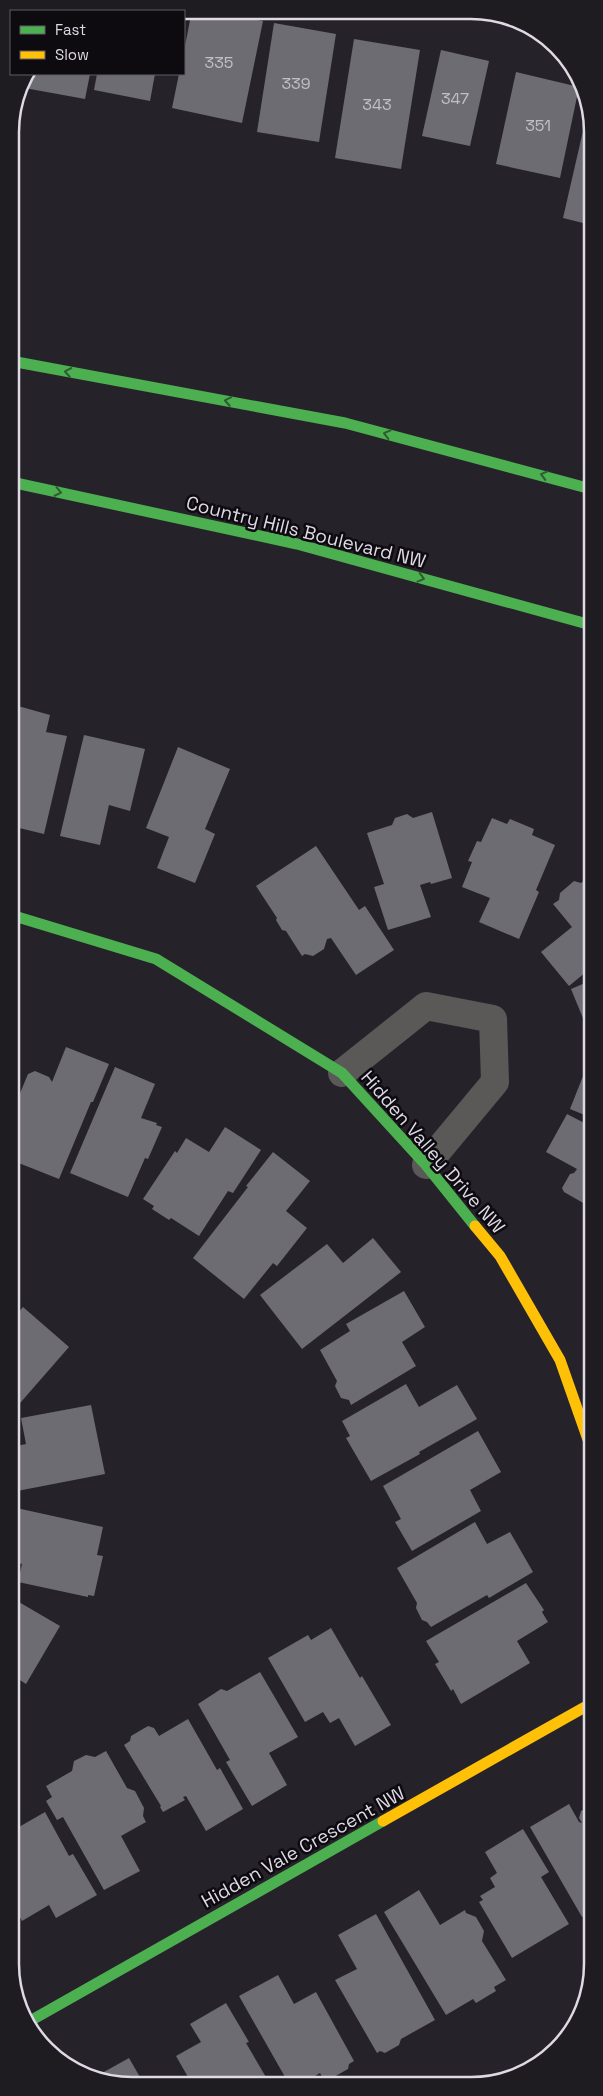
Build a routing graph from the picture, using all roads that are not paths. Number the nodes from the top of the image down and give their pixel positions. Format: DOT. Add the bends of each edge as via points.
graph roads {
  1 [pos="19,363"];
  2 [pos="19,484"];
  3 [pos="584,487"];
  4 [pos="584,623"];
  5 [pos="19,917"];
  6 [pos="342,1073"];
  7 [pos="426,1166"];
  8 [pos="584,1429"];
  9 [pos="584,1709"];
  10 [pos="33,2019"];
  3 -- 1 [label="street, one-way" via="345,423"];
  2 -- 4 [label="street, Country Hills Boulevard NW, one-way" via="298,544"];
  5 -- 6 [label="street, Hidden Valley Drive NW" via="156,958"];
  6 -- 7 [label="street, Hidden Valley Drive NW"];
  6 -- 7 [label="street" via="426,1006 493,1018 495,1082"];
  7 -- 8 [label="street, Hidden Valley Drive NW" via="500,1256 560,1360"];
  9 -- 10 [label="street, Hidden Vale Crescent NW"];
}
